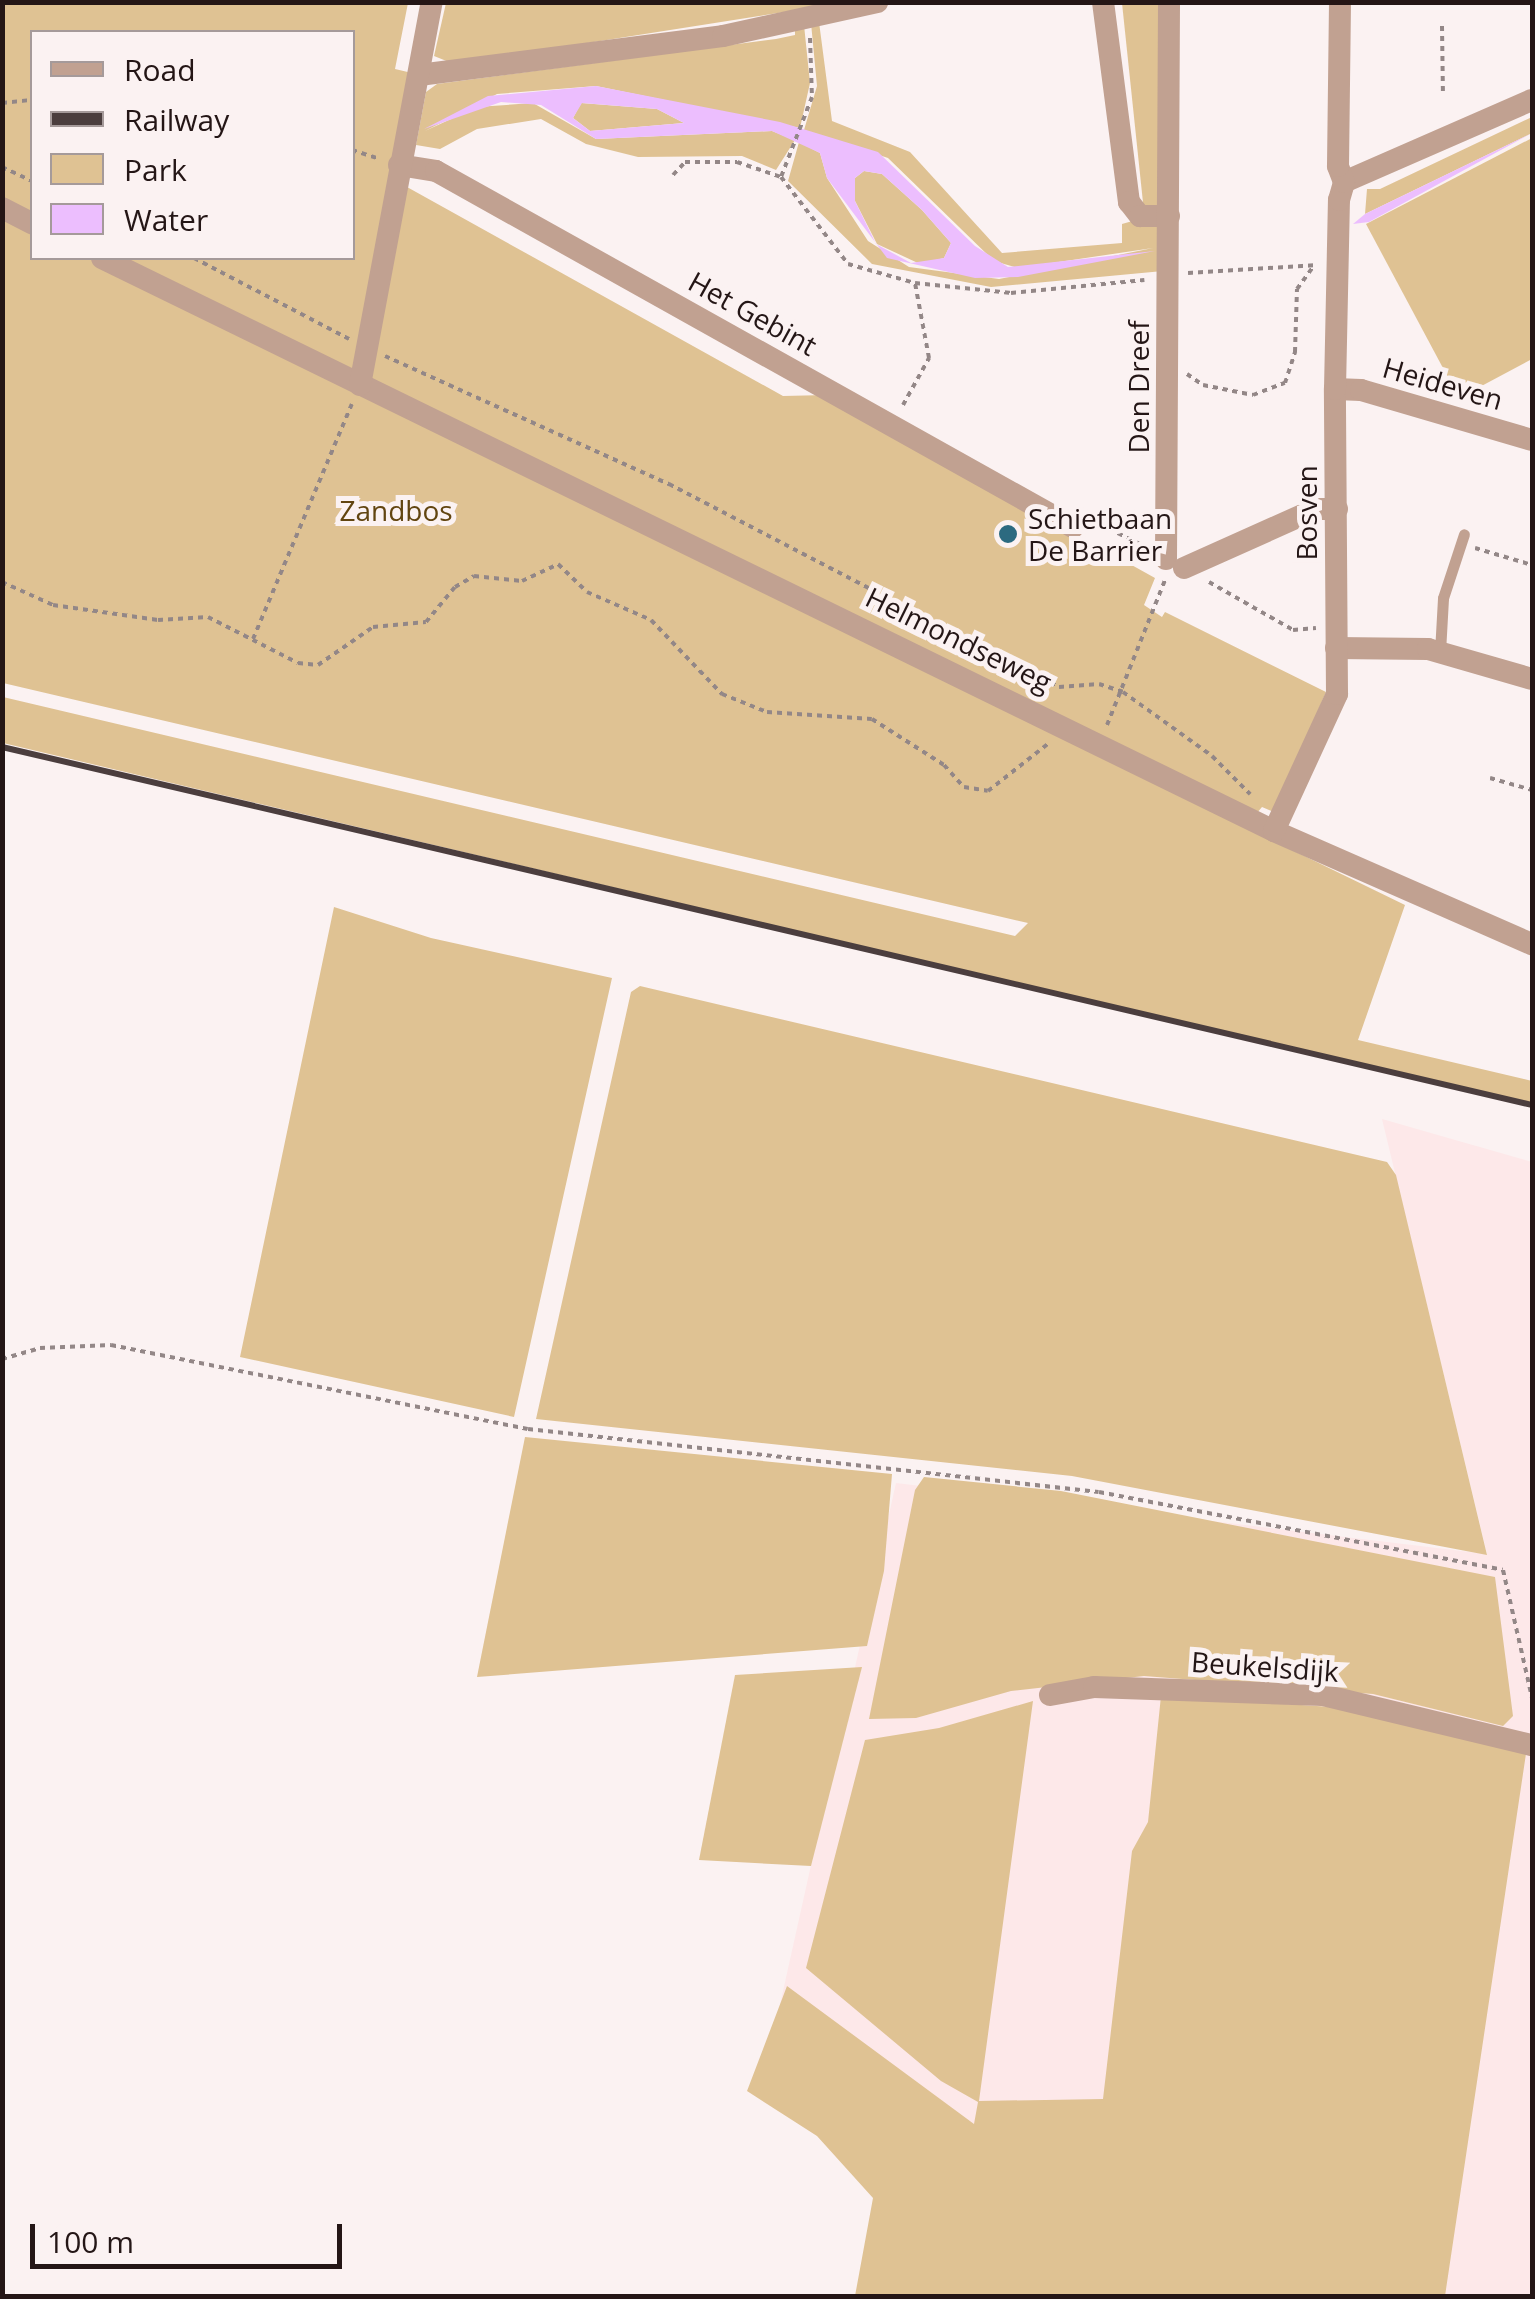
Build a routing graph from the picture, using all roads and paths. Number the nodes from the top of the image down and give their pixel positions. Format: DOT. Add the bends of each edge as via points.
graph roads {
  1 [pos="432,2"];
  2 [pos="877,2"];
  3 [pos="1103,2"];
  4 [pos="1169,2"];
  5 [pos="1340,2"];
  6 [pos="807,18"];
  7 [pos="1442,26"];
  8 [pos="420,75"];
  9 [pos="1443,96"];
  10 [pos="30,100"];
  11 [pos="1532,100"];
  12 [pos="2,103"];
  13 [pos="355,151"];
  14 [pos="399,165"];
  15 [pos="2,167"];
  16 [pos="673,175"];
  17 [pos="781,176"];
  18 [pos="30,180"];
  19 [pos="1344,182"];
  20 [pos="2,208"];
  21 [pos="1169,216"];
  22 [pos="30,222"];
  23 [pos="106,260"];
  24 [pos="198,260"];
  25 [pos="1326,265"];
  26 [pos="1168,274"];
  27 [pos="915,283"];
  28 [pos="366,347"];
  29 [pos="1168,369"];
  30 [pos="360,386"];
  31 [pos="1335,389"];
  32 [pos="891,426"];
  33 [pos="1532,440"];
  34 [pos="1336,510"];
  35 [pos="1072,527"];
  36 [pos="1462,539"];
  37 [pos="1532,565"];
  38 [pos="1172,569"];
  39 [pos="2,582"];
  40 [pos="252,639"];
  41 [pos="1336,648"];
  42 [pos="1440,652"];
  43 [pos="1532,679"];
  44 [pos="1123,692"];
  45 [pos="1072,728"];
  46 [pos="1099,742"];
  47 [pos="1490,778"];
  48 [pos="1532,790"];
  49 [pos="1274,831"];
  50 [pos="1532,944"];
  51 [pos="2,1359"];
  52 [pos="1050,1695"];
  53 [pos="1532,1698"];
  54 [pos="1532,1745"];
  1 -- 8 [label="street"];
  2 -- 6 [label="street"];
  3 -- 21 [label="street" via="1130,202 1140,216"];
  4 -- 21 [label="street, Den Dreef"];
  5 -- 19 [label="street, Bosven" via="1338,166"];
  6 -- 8 [label="street" via="723,36"];
  6 -- 17 [label="path" via="814,76 806,120"];
  7 -- 9 [label="path"];
  8 -- 14 [label="street"];
  10 -- 12 [label="path"];
  11 -- 19 [label="street"];
  13 -- 14 [label="path"];
  14 -- 28 [label="street"];
  14 -- 32 [label="street, Het Gebint" via="436,171"];
  15 -- 18 [label="path"];
  16 -- 17 [label="path" via="685,162 737,162"];
  17 -- 27 [label="path" via="848,264"];
  19 -- 25 [label="street, Bosven"];
  20 -- 22 [label="street"];
  21 -- 26 [label="street, Den Dreef"];
  23 -- 30 [label="street, Helmondseweg"];
  24 -- 28 [label="path"];
  25 -- 26 [label="path"];
  25 -- 29 [label="path" via="1297,289 1293,365 1276,390 1253,395"];
  25 -- 31 [label="street, Bosven"];
  26 -- 27 [label="path" via="1011,293"];
  26 -- 29 [label="street, Den Dreef"];
  27 -- 32 [label="path" via="929,358"];
  28 -- 30 [label="street"];
  28 -- 44 [label="path" via="670,484 1059,687 1099,684"];
  29 -- 38 [label="street, Den Dreef"];
  30 -- 40 [label="path"];
  30 -- 45 [label="street, Helmondseweg"];
  31 -- 33 [label="street, Heideven" via="1361,390"];
  31 -- 34 [label="street, Bosven"];
  32 -- 35 [label="street, Het Gebint"];
  34 -- 38 [label="street" via="1316,510"];
  34 -- 41 [label="street, Bosven"];
  36 -- 37 [label="path"];
  36 -- 42 [label="lane" via="1443,598"];
  38 -- 44 [label="path"];
  39 -- 40 [label="path" via="54,604 158,620 208,617"];
  40 -- 45 [label="path" via="298,664 318,665 373,627 426,622 455,587 474,576 522,581 558,564 587,592 651,620 722,694 766,712 872,719 944,765 964,787 988,791"];
  41 -- 42 [label="street"];
  41 -- 49 [label="street, Bosven" via="1337,694"];
  42 -- 43 [label="street"];
  44 -- 46 [label="path"];
  44 -- 49 [label="path" via="1241,780"];
  45 -- 46 [label="street, Helmondseweg"];
  46 -- 49 [label="street, Helmondseweg"];
  47 -- 48 [label="path"];
  49 -- 50 [label="street, Helmondseweg"];
  51 -- 53 [label="path" via="40,1348 111,1344 528,1429 1099,1492 1503,1570"];
  52 -- 54 [label="street, Beukelsdijk" via="1094,1688 1323,1695"];
}
